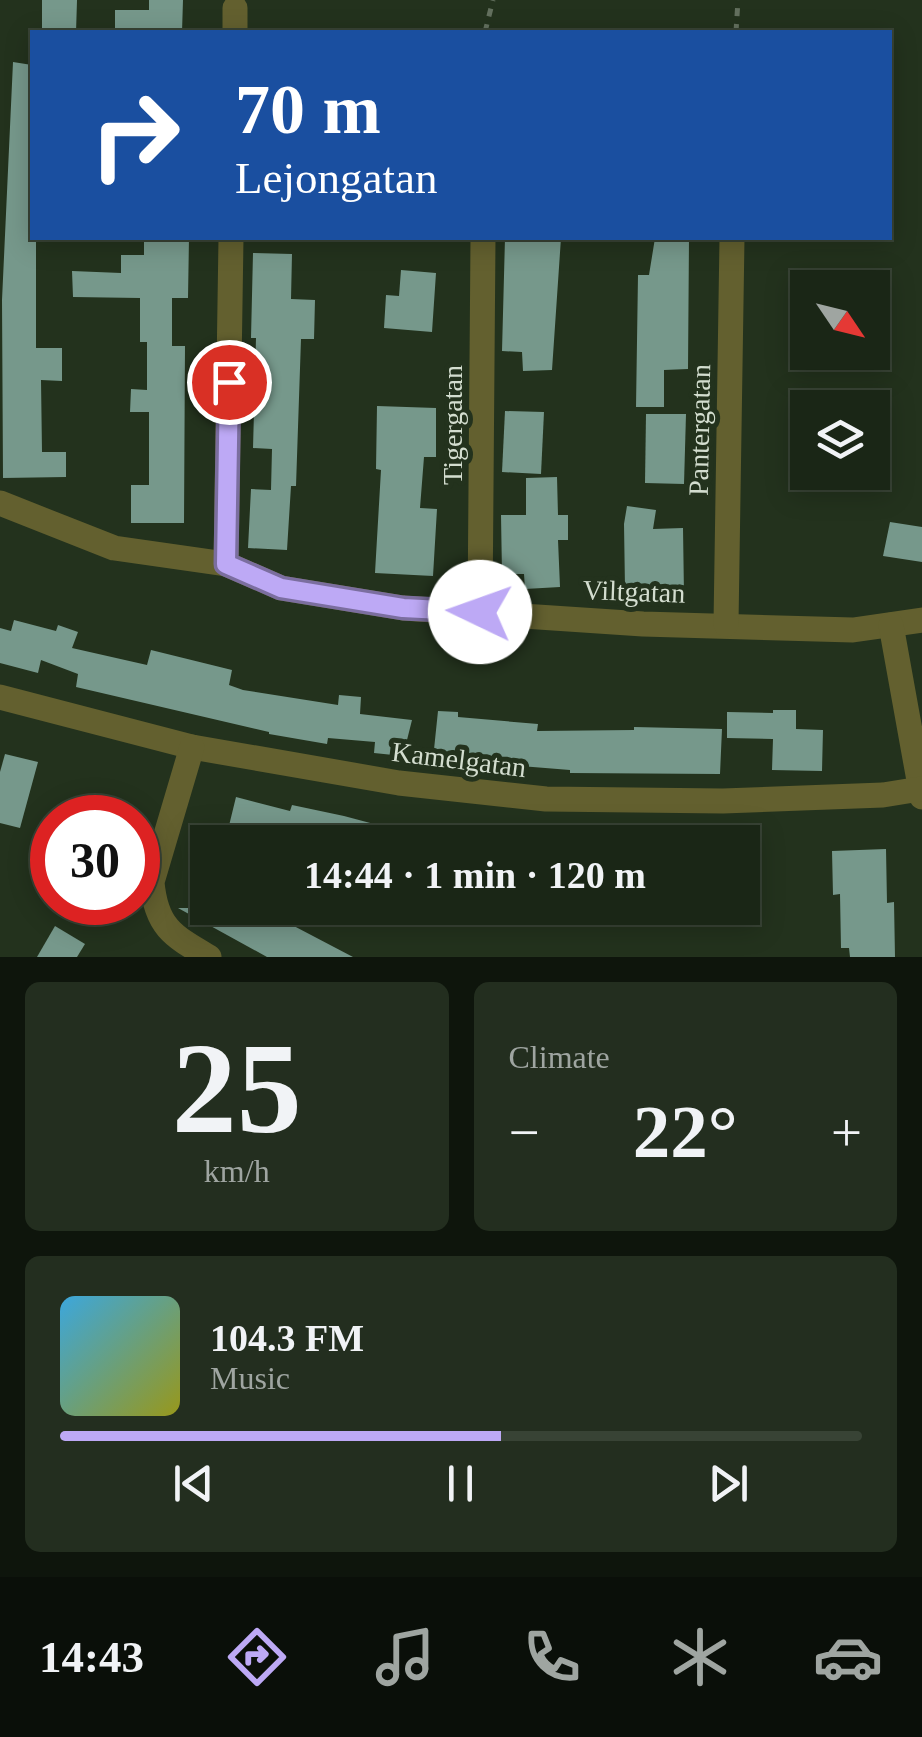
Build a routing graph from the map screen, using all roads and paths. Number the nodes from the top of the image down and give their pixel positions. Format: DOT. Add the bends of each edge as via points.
graph roads {
  1 [pos="493,0"];
  2 [pos="738,0"];
  3 [pos="485,30"];
  4 [pos="736,30"];
  5 [pos="231,240"];
  6 [pos="483,240"];
  7 [pos="732,240"];
  8 [pos="0,503"];
  9 [pos="226,564"];
  10 [pos="480,612"];
  11 [pos="922,620"];
  12 [pos="726,624"];
  13 [pos="891,625"];
  14 [pos="0,698"];
  15 [pos="192,747"];
  16 [pos="921,793"];
  17 [pos="209,957"];
  1 -- 3 [label="path"];
  2 -- 4 [label="path"];
  5 -- 9 [label="street"];
  6 -- 10 [label="street, Tigergatan"];
  7 -- 12 [label="street, Pantergatan"];
  8 -- 9 [label="street, Viltgatan" via="114,548"];
  9 -- 10 [label="street, Viltgatan" via="281,588 403,608"];
  10 -- 12 [label="street, Viltgatan"];
  11 -- 13 [label="street, Viltgatan"];
  12 -- 13 [label="street, Viltgatan" via="853,630"];
  13 -- 16 [label="street"];
  14 -- 15 [label="street, Kamelgatan"];
  15 -- 16 [label="street, Kamelgatan" via="398,783 546,799"];
  15 -- 17 [label="street" via="152,882 162,923"];
}
